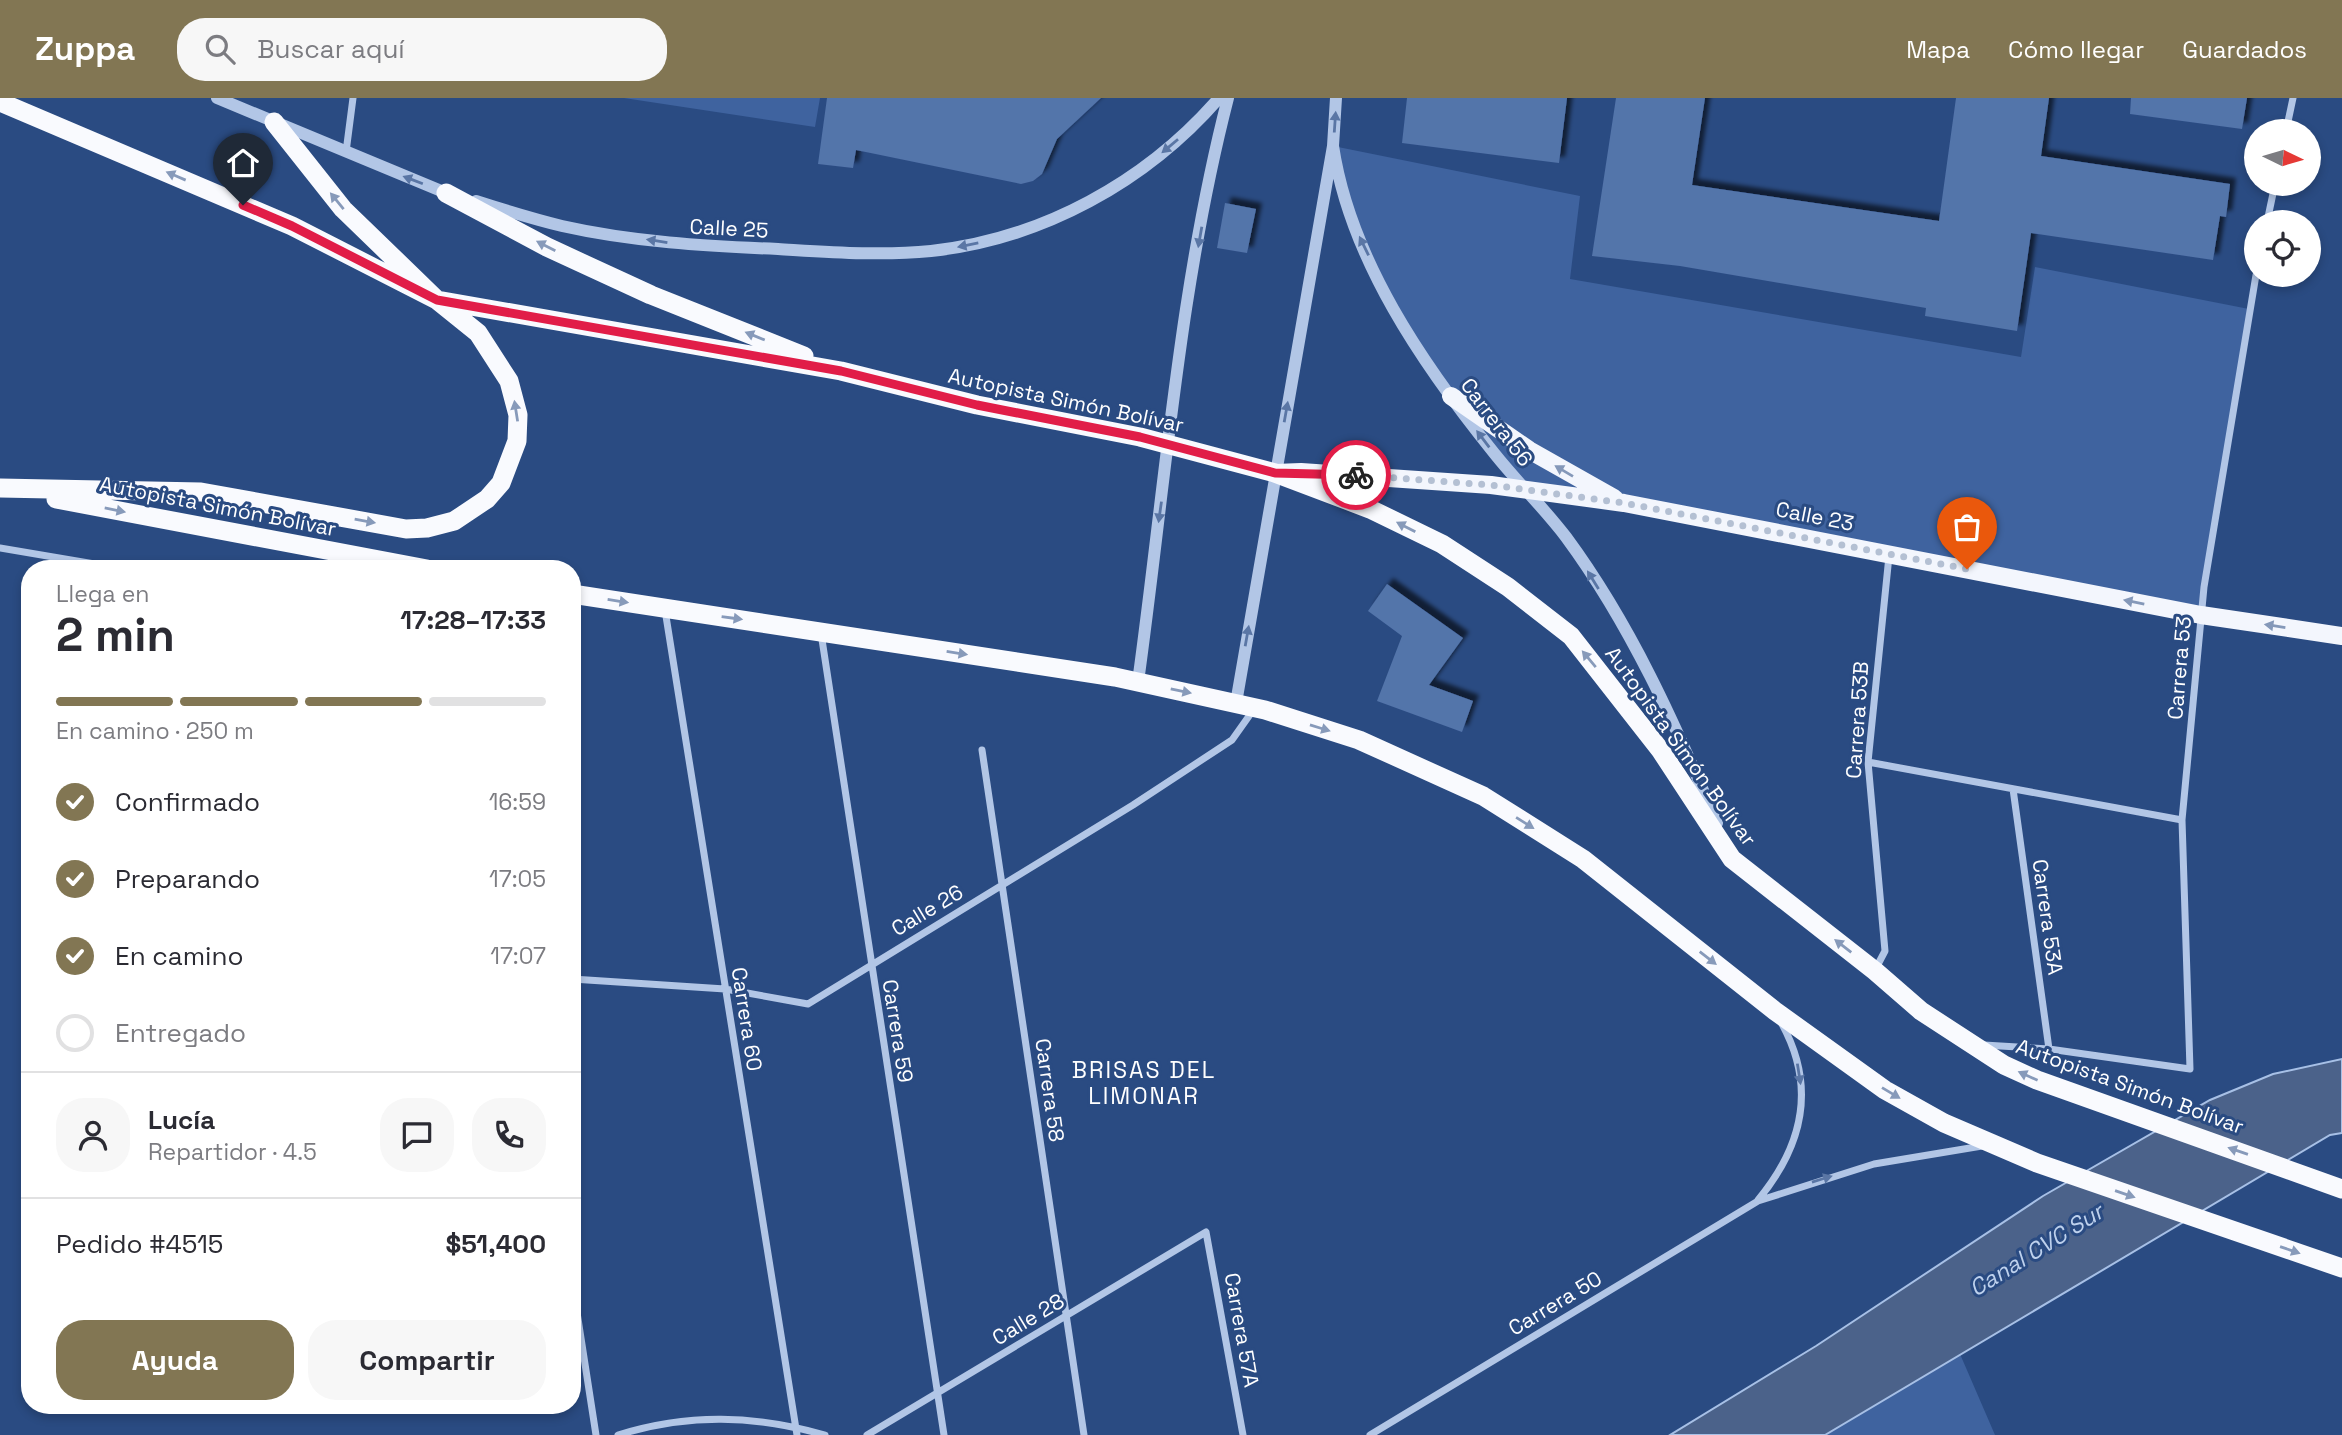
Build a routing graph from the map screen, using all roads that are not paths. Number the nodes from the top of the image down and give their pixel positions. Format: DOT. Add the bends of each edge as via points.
graph roads {
  1 [pos="217,98"];
  2 [pos="354,98"];
  3 [pos="1219,98"];
  4 [pos="1228,98"];
  5 [pos="1336,98"];
  6 [pos="2293,98"];
  7 [pos="0,102"];
  8 [pos="2289,119"];
  9 [pos="274,122"];
  10 [pos="1333,146"];
  11 [pos="346,152"];
  12 [pos="446,193"];
  13 [pos="2254,287"];
  14 [pos="437,300"];
  15 [pos="841,371"];
  16 [pos="1451,396"];
  17 [pos="1169,444"];
  18 [pos="1275,473"];
  19 [pos="0,488"];
  20 [pos="1526,492"];
  21 [pos="1624,503"];
  22 [pos="0,548"];
  23 [pos="1889,554"];
  24 [pos="71,560"];
  25 [pos="380,560"];
  26 [pos="581,595"];
  27 [pos="665,609"];
  28 [pos="2201,615"];
  29 [pos="821,631"];
  30 [pos="2342,636"];
  31 [pos="1138,682"];
  32 [pos="1245,706"];
  33 [pos="982,750"];
  34 [pos="1867,762"];
  35 [pos="2013,789"];
  36 [pos="2182,820"];
  37 [pos="1732,859"];
  38 [pos="1002,885"];
  39 [pos="870,966"];
  40 [pos="1875,971"];
  41 [pos="581,980"];
  42 [pos="724,989"];
  43 [pos="1775,1011"];
  44 [pos="1968,1043"];
  45 [pos="2049,1049"];
  46 [pos="1993,1145"];
  47 [pos="2342,1189"];
  48 [pos="1758,1201"];
  49 [pos="1206,1232"];
  50 [pos="2342,1268"];
  51 [pos="1066,1316"];
  52 [pos="581,1338"];
  53 [pos="938,1393"];
  54 [pos="797,1431"];
  55 [pos="596,1435"];
  56 [pos="618,1435"];
  57 [pos="825,1435"];
  58 [pos="867,1435"];
  59 [pos="944,1435"];
  60 [pos="1084,1435"];
  61 [pos="1243,1435"];
  62 [pos="1370,1435"];
  1 -- 9 [label="street, Calle 25"];
  2 -- 11 [label="street"];
  3 -- 12 [label="street, Calle 25, one-way" via="1143,169 1077,208 1006,236 931,251 875,254 682,245 562,226"];
  4 -- 17 [label="street, one-way" via="1186,317"];
  10 -- 5 [label="street, Carrera 56, one-way"];
  6 -- 8 [label="street"];
  14 -- 7 [label="highway, Autopista Simón Bolívar, one-way" via="292,226"];
  9 -- 11 [label="street, Calle 25"];
  14 -- 9 [label="highway, one-way" via="343,209"];
  16 -- 10 [label="street, Carrera 56, one-way" via="1414,341 1353,224 1339,186"];
  18 -- 10 [label="street, Carrera 56, one-way"];
  12 -- 11 [label="street, Calle 25, one-way"];
  15 -- 12 [label="highway, one-way" via="651,295"];
  13 -- 28 [label="street, Carrera 53"];
  14 -- 15 [label="highway, Autopista Simón Bolívar"];
  19 -- 14 [label="highway, one-way" via="201,492 406,529 454,521 472,511 501,483 516,450 518,415 509,381 478,333"];
  15 -- 17 [label="highway, Autopista Simón Bolívar" via="977,405"];
  20 -- 16 [label="street, Carrera 56, one-way"];
  21 -- 16 [label="main road, one-way" via="1529,450"];
  17 -- 18 [label="highway, Autopista Simón Bolívar"];
  17 -- 31 [label="street, one-way"];
  18 -- 20 [label="main road, Calle 23" via="1491,485"];
  32 -- 18 [label="street, Carrera 56, one-way"];
  37 -- 18 [label="highway, Autopista Simón Bolívar, one-way" via="1661,751 1571,636 1508,587 1441,544 1370,509"];
  19 -- 25 [label="highway, Autopista Simón Bolívar, one-way"];
  20 -- 21 [label="main road, Calle 23"];
  37 -- 20 [label="street, Carrera 56, one-way" via="1668,707 1638,652 1566,537"];
  21 -- 23 [label="main road, Calle 23"];
  22 -- 24 [label="street"];
  28 -- 23 [label="main road, Calle 23, one-way"];
  23 -- 34 [label="street, Carrera 53B"];
  26 -- 27 [label="highway, one-way"];
  27 -- 29 [label="highway, one-way"];
  27 -- 42 [label="street, Carrera 60"];
  30 -- 28 [label="main road, Calle 23, one-way"];
  28 -- 36 [label="street, Carrera 53"];
  29 -- 31 [label="highway, one-way"];
  29 -- 39 [label="street, Carrera 59"];
  31 -- 32 [label="highway, one-way"];
  32 -- 38 [label="street, Calle 26" via="1232,740"];
  32 -- 43 [label="highway, one-way" via="1359,740 1483,796 1583,859"];
  33 -- 38 [label="street, Carrera 58"];
  34 -- 35 [label="street"];
  34 -- 40 [label="street, Carrera 53B" via="1885,951"];
  35 -- 36 [label="street"];
  35 -- 45 [label="street, Carrera 53A"];
  36 -- 45 [label="street, Carrera 53" via="2190,1069"];
  40 -- 37 [label="highway, Autopista Simón Bolívar, one-way"];
  38 -- 39 [label="street, Calle 26"];
  38 -- 51 [label="street, Carrera 58"];
  39 -- 42 [label="street, Calle 26" via="808,1004"];
  39 -- 53 [label="street, Carrera 59"];
  40 -- 44 [label="highway, Autopista Simón Bolívar"];
  41 -- 42 [label="street, Calle 26"];
  42 -- 54 [label="street, Carrera 60"];
  43 -- 46 [label="highway, one-way" via="1885,1090 1944,1124"];
  43 -- 48 [label="street, Carrera 50, one-way" via="1792,1041 1801,1075 1802,1110 1779,1175"];
  44 -- 45 [label="street"];
  47 -- 44 [label="highway, Autopista Simón Bolívar, one-way" via="2015,1070"];
  48 -- 46 [label="street, Carrera 50, one-way" via="1874,1164"];
  46 -- 50 [label="highway, one-way"];
  48 -- 62 [label="street, Carrera 50"];
  49 -- 51 [label="street, Calle 28"];
  49 -- 61 [label="street, Carrera 57A"];
  51 -- 53 [label="street, Calle 28"];
  51 -- 60 [label="street, Carrera 58"];
  52 -- 55 [label="street"];
  53 -- 58 [label="street, Calle 28"];
  53 -- 59 [label="street, Carrera 59"];
  54 -- 56 [label="street" via="734,1417"];
  54 -- 57 [label="street"];
}
